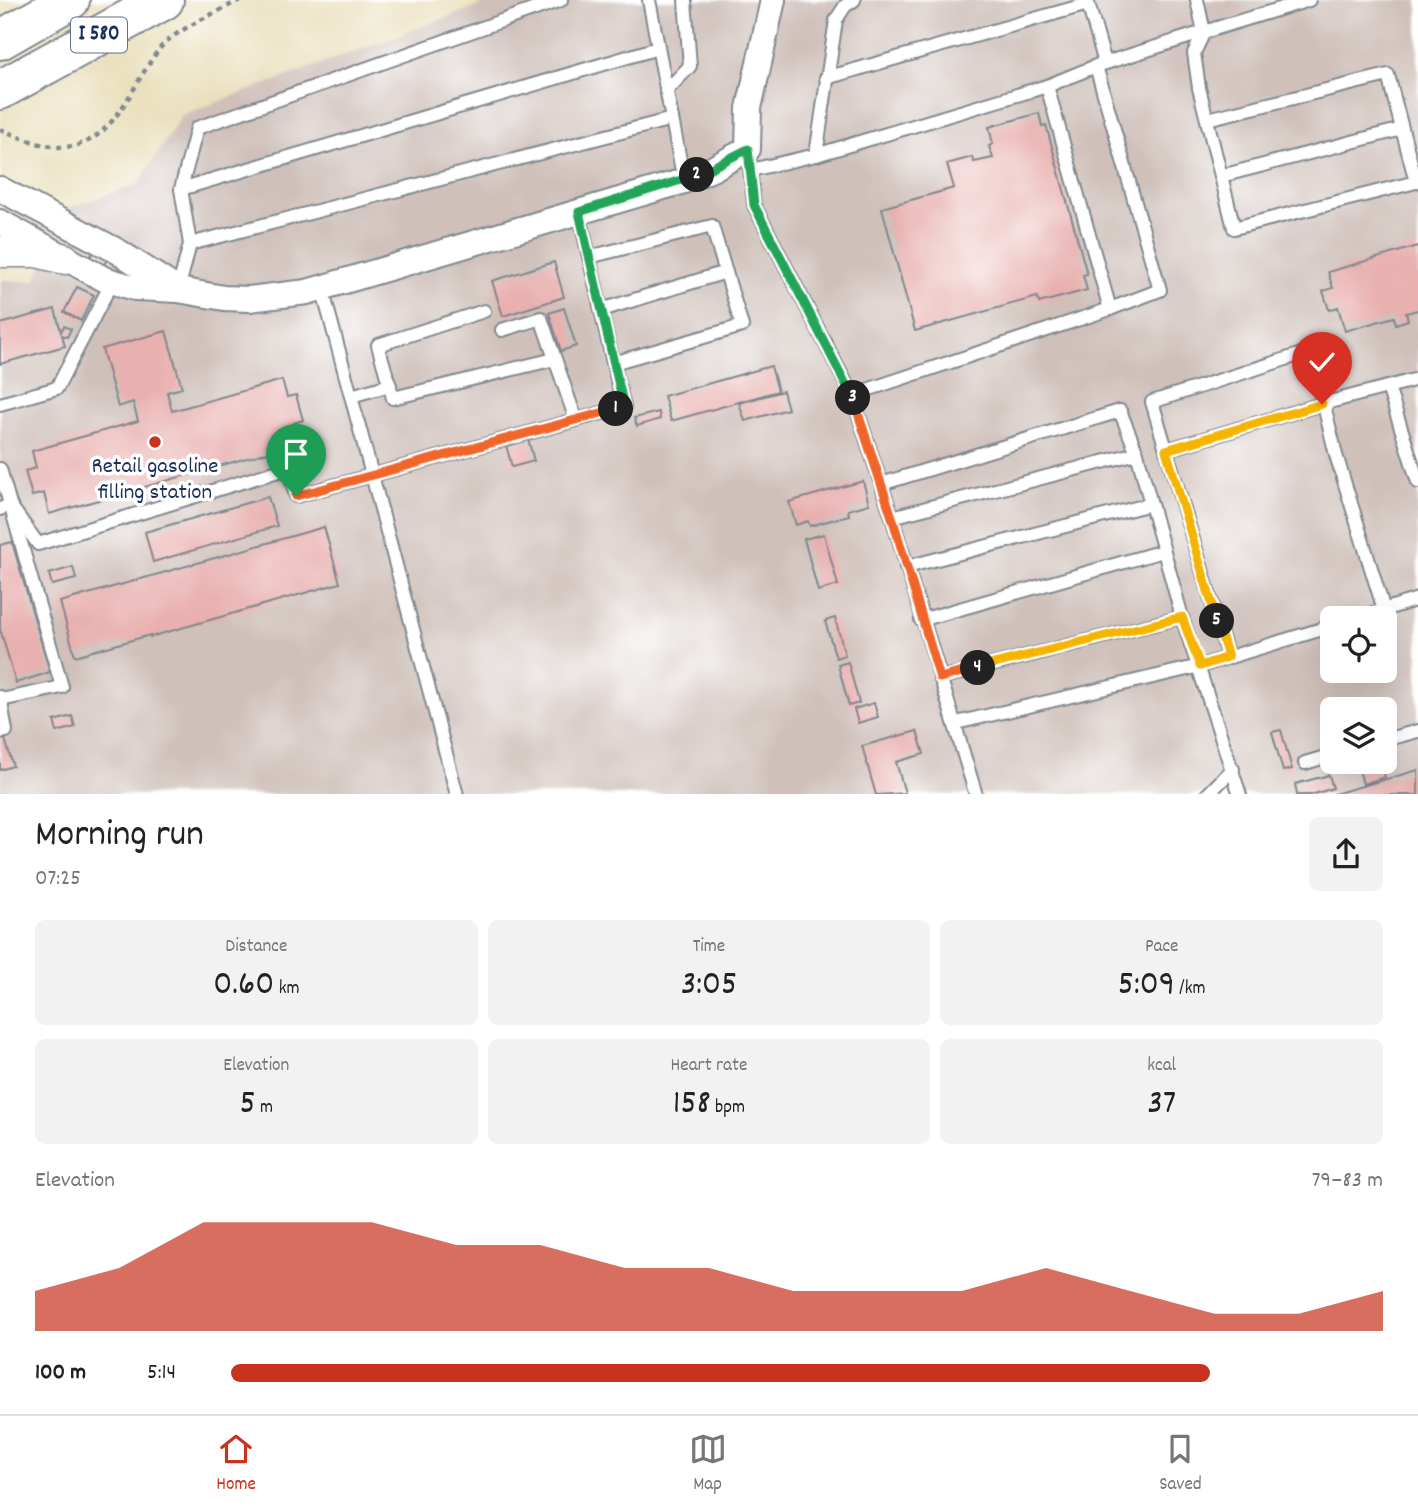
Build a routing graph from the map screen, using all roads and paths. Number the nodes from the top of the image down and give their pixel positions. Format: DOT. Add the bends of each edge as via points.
graph roads {
  1 [pos="70,0"];
  2 [pos="164,0"];
  3 [pos="240,0"];
  4 [pos="561,0"];
  5 [pos="649,0"];
  6 [pos="685,0"];
  7 [pos="772,0"];
  8 [pos="854,0"];
  9 [pos="1197,0"];
  10 [pos="1309,0"];
  11 [pos="1088,2"];
  12 [pos="1204,32"];
  13 [pos="0,40"];
  14 [pos="658,48"];
  15 [pos="1101,64"];
  16 [pos="826,78"];
  17 [pos="1047,86"];
  18 [pos="0,90"];
  19 [pos="666,90"];
  20 [pos="672,119"];
  21 [pos="1207,119"];
  22 [pos="1402,129"];
  23 [pos="0,130"];
  24 [pos="816,155"];
  25 [pos="750,160"];
  26 [pos="1221,176"];
  27 [pos="684,181"];
  28 [pos="0,188"];
  29 [pos="181,189"];
  30 [pos="579,212"];
  31 [pos="0,222"];
  32 [pos="190,244"];
  33 [pos="0,252"];
  34 [pos="589,257"];
  35 [pos="65,259"];
  36 [pos="726,272"];
  37 [pos="108,281"];
  38 [pos="322,288"];
  39 [pos="178,289"];
  40 [pos="1110,309"];
  41 [pos="601,310"];
  42 [pos="484,311"];
  43 [pos="502,330"];
  44 [pos="555,359"];
  45 [pos="613,363"];
  46 [pos="1418,380"];
  47 [pos="390,386"];
  48 [pos="1388,387"];
  49 [pos="852,395"];
  50 [pos="351,396"];
  51 [pos="0,404"];
  52 [pos="1322,404"];
  53 [pos="576,420"];
  54 [pos="1166,450"];
  55 [pos="1137,453"];
  56 [pos="0,469"];
  57 [pos="370,476"];
  58 [pos="1418,482"];
  59 [pos="881,484"];
  60 [pos="1151,504"];
  61 [pos="5,507"];
  62 [pos="892,517"];
  63 [pos="1163,551"];
  64 [pos="906,567"];
  65 [pos="1418,599"];
  66 [pos="1383,606"];
  67 [pos="1396,606"];
  68 [pos="1182,617"];
  69 [pos="922,620"];
  70 [pos="1320,630"];
  71 [pos="1228,657"];
  72 [pos="1200,666"];
  73 [pos="940,678"];
  74 [pos="0,698"];
  75 [pos="956,723"];
  76 [pos="1418,731"];
  77 [pos="0,732"];
  78 [pos="1397,737"];
  79 [pos="1320,759"];
  80 [pos="1306,763"];
  81 [pos="1233,769"];
  82 [pos="457,794"];
  83 [pos="976,794"];
  84 [pos="1207,794"];
  85 [pos="1240,794"];
  1 -- 13 [label="highway, I 580"];
  2 -- 18 [label="highway, I 580"];
  3 -- 23 [label="path" via="169,39 111,122 92,138 55,147"];
  4 -- 29 [label="lane" via="197,128"];
  5 -- 14 [label="lane"];
  6 -- 19 [label="lane" via="690,66"];
  7 -- 25 [label="street" via="749,108"];
  8 -- 16 [label="lane" via="836,20"];
  9 -- 12 [label="lane"];
  10 -- 12 [label="lane"];
  11 -- 15 [label="lane"];
  11 -- 16 [label="lane"];
  12 -- 15 [label="lane"];
  12 -- 21 [label="lane" via="1194,53"];
  14 -- 19 [label="lane"];
  14 -- 29 [label="lane"];
  15 -- 17 [label="lane"];
  15 -- 40 [label="lane" via="1160,290"];
  16 -- 24 [label="lane"];
  17 -- 24 [label="lane"];
  17 -- 40 [label="lane"];
  19 -- 20 [label="lane"];
  20 -- 27 [label="lane"];
  20 -- 32 [label="lane"];
  21 -- 22 [label="lane" via="1388,75"];
  21 -- 26 [label="lane"];
  22 -- 26 [label="lane"];
  22 -- 26 [label="lane" via="1416,182 1234,228"];
  24 -- 25 [label="lane"];
  25 -- 27 [label="street"];
  25 -- 49 [label="lane" via="754,205"];
  27 -- 30 [label="street"];
  28 -- 39 [label="street"];
  29 -- 32 [label="lane"];
  30 -- 34 [label="lane"];
  30 -- 38 [label="street"];
  31 -- 35 [label="street"];
  32 -- 39 [label="lane"];
  33 -- 35 [label="street" via="36,252"];
  34 -- 36 [label="lane" via="712,226"];
  34 -- 41 [label="lane"];
  35 -- 37 [label="street"];
  36 -- 41 [label="lane"];
  36 -- 45 [label="lane" via="742,326"];
  37 -- 39 [label="street" via="135,288"];
  37 -- 51 [label="lane" via="57,388"];
  38 -- 39 [label="street" via="249,299"];
  38 -- 50 [label="lane"];
  40 -- 49 [label="lane"];
  41 -- 45 [label="lane"];
  42 -- 47 [label="lane" via="378,345"];
  43 -- 44 [label="lane" via="541,317"];
  44 -- 47 [label="lane" via="393,398"];
  44 -- 53 [label="lane"];
  45 -- 53 [label="lane" via="624,407"];
  46 -- 48 [label="lane"];
  47 -- 50 [label="lane"];
  48 -- 52 [label="lane"];
  48 -- 58 [label="lane"];
  49 -- 59 [label="lane"];
  50 -- 57 [label="lane"];
  52 -- 54 [label="lane"];
  52 -- 54 [label="lane" via="1311,351 1152,402"];
  52 -- 66 [label="lane"];
  53 -- 57 [label="lane"];
  54 -- 71 [label="lane"];
  55 -- 59 [label="lane" via="1120,411"];
  55 -- 60 [label="lane"];
  55 -- 62 [label="lane"];
  56 -- 61 [label="lane"];
  57 -- 61 [label="lane" via="296,496 288,468 38,544"];
  57 -- 82 [label="lane"];
  59 -- 62 [label="lane"];
  60 -- 63 [label="lane"];
  60 -- 64 [label="lane"];
  61 -- 74 [label="lane" via="62,687"];
  62 -- 64 [label="lane"];
  63 -- 68 [label="lane"];
  63 -- 69 [label="lane"];
  64 -- 69 [label="lane"];
  65 -- 67 [label="lane"];
  68 -- 72 [label="lane"];
  68 -- 73 [label="lane"];
  69 -- 73 [label="lane"];
  70 -- 71 [label="lane"];
  71 -- 72 [label="lane"];
  72 -- 75 [label="lane"];
  72 -- 81 [label="lane"];
  73 -- 75 [label="lane"];
  74 -- 77 [label="lane" via="6,731"];
  75 -- 83 [label="lane"];
  76 -- 78 [label="lane"];
  79 -- 80 [label="lane"];
  81 -- 84 [label="lane"];
  81 -- 85 [label="lane"];
}
